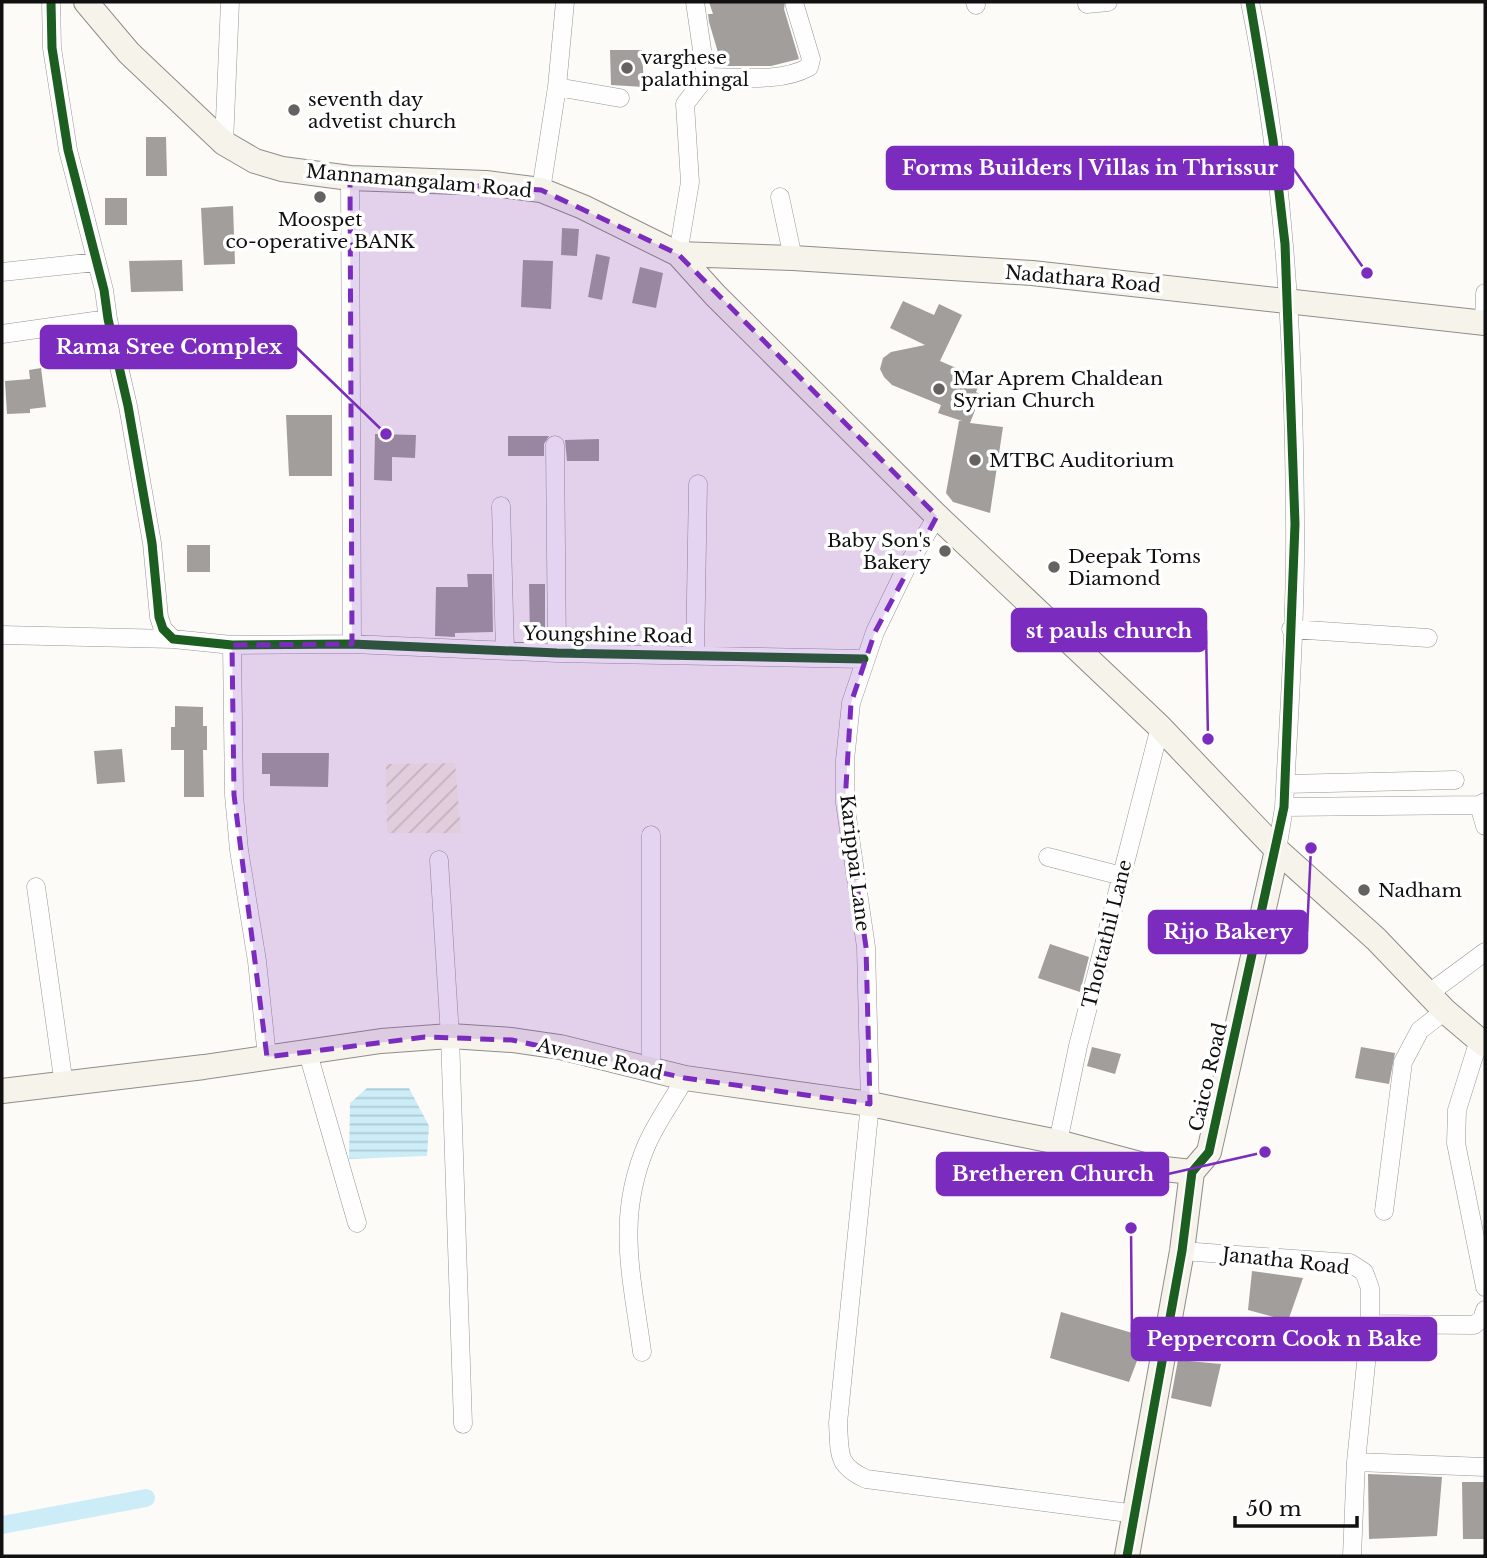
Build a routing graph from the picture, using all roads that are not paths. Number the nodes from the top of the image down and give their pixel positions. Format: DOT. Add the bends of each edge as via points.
graph roads {
  1 [pos="51,2"];
  2 [pos="86,2"];
  3 [pos="230,2"];
  4 [pos="565,2"];
  5 [pos="695,2"];
  6 [pos="1108,2"];
  7 [pos="1250,2"];
  8 [pos="1087,4"];
  9 [pos="795,6"];
  10 [pos="706,77"];
  11 [pos="557,87"];
  12 [pos="620,98"];
  13 [pos="224,143"];
  14 [pos="350,178"];
  15 [pos="541,190"];
  16 [pos="780,197"];
  17 [pos="678,254"];
  18 [pos="793,258"];
  19 [pos="96,262"];
  20 [pos="2,272"];
  21 [pos="1485,293"];
  22 [pos="1289,301"];
  23 [pos="108,319"];
  24 [pos="1484,323"];
  25 [pos="2,334"];
  26 [pos="555,445"];
  27 [pos="698,484"];
  28 [pos="501,506"];
  29 [pos="937,516"];
  30 [pos="1291,629"];
  31 [pos="2,635"];
  32 [pos="1428,638"];
  33 [pos="173,639"];
  34 [pos="352,644"];
  35 [pos="232,646"];
  36 [pos="505,651"];
  37 [pos="557,653"];
  38 [pos="695,654"];
  39 [pos="864,659"];
  40 [pos="1160,727"];
  41 [pos="1455,780"];
  42 [pos="1286,784"];
  43 [pos="1482,804"];
  44 [pos="1284,807"];
  45 [pos="1485,827"];
  46 [pos="651,835"];
  47 [pos="1277,850"];
  48 [pos="1048,857"];
  49 [pos="439,860"];
  50 [pos="1122,876"];
  51 [pos="36,887"];
  52 [pos="1485,952"];
  53 [pos="1437,1002"];
  54 [pos="450,1036"];
  55 [pos="1482,1043"];
  56 [pos="307,1051"];
  57 [pos="267,1058"];
  58 [pos="651,1071"];
  59 [pos="685,1078"];
  60 [pos="64,1085"];
  61 [pos="2,1091"];
  62 [pos="870,1104"];
  63 [pos="1058,1142"];
  64 [pos="1192,1172"];
  65 [pos="1384,1211"];
  66 [pos="357,1223"];
  67 [pos="1182,1251"];
  68 [pos="1485,1287"];
  69 [pos="1485,1310"];
  70 [pos="1370,1324"];
  71 [pos="642,1352"];
  72 [pos="463,1424"];
  73 [pos="1356,1462"];
  74 [pos="1485,1467"];
  75 [pos="1136,1514"];
  76 [pos="1127,1556"];
  77 [pos="1352,1556"];
  1 -- 19 [label="street" via="52,48 68,150"];
  2 -- 13 [label="main road, Mannamangalam Road" via="130,53"];
  3 -- 13 [label="street"];
  4 -- 11 [label="street"];
  5 -- 10 [label="street"];
  6 -- 8 [label="street"];
  7 -- 22 [label="street" via="1273,140"];
  9 -- 10 [label="street" via="811,59 809,67 773,76"];
  10 -- 17 [label="street" via="685,104 690,182"];
  11 -- 12 [label="street"];
  11 -- 15 [label="street"];
  13 -- 14 [label="main road, Mannamangalam Road" via="255,161 282,169"];
  14 -- 15 [label="main road, Mannamangalam Road" via="486,183"];
  14 -- 34 [label="street"];
  15 -- 17 [label="main road, Mannamangalam Road"];
  16 -- 18 [label="street"];
  17 -- 18 [label="main road, Nadathara Road"];
  17 -- 29 [label="main road"];
  18 -- 22 [label="main road, Nadathara Road" via="1032,274"];
  19 -- 20 [label="street"];
  19 -- 23 [label="street"];
  21 -- 24 [label="street"];
  22 -- 24 [label="main road, Nadathara Road"];
  22 -- 30 [label="street" via="1295,524"];
  23 -- 25 [label="street"];
  23 -- 33 [label="street" via="152,543 159,617"];
  26 -- 37 [label="street"];
  27 -- 38 [label="street"];
  28 -- 36 [label="street"];
  29 -- 39 [label="street, Karippai Lane" via="906,568"];
  29 -- 40 [label="main road"];
  30 -- 32 [label="street"];
  30 -- 42 [label="street"];
  31 -- 33 [label="street, Youngshine Road"];
  33 -- 35 [label="street, Youngshine Road"];
  34 -- 35 [label="street, Youngshine Road"];
  34 -- 36 [label="street, Youngshine Road"];
  35 -- 57 [label="street" via="234,795"];
  36 -- 37 [label="street, Youngshine Road"];
  37 -- 38 [label="street, Youngshine Road"];
  38 -- 39 [label="street, Youngshine Road"];
  39 -- 62 [label="street, Karippai Lane" via="851,704 845,803 866,947"];
  40 -- 47 [label="main road"];
  40 -- 50 [label="street, Thottathil Lane"];
  41 -- 42 [label="street"];
  42 -- 44 [label="street"];
  43 -- 44 [label="street"];
  43 -- 45 [label="street"];
  44 -- 47 [label="street"];
  46 -- 58 [label="street"];
  47 -- 53 [label="main road" via="1376,939"];
  47 -- 64 [label="main road, Caico Road" via="1209,1152"];
  48 -- 50 [label="street"];
  49 -- 54 [label="street"];
  50 -- 63 [label="street, Thottathil Lane"];
  51 -- 60 [label="street"];
  52 -- 53 [label="street"];
  53 -- 55 [label="main road"];
  53 -- 65 [label="street" via="1403,1062"];
  54 -- 56 [label="main road, Avenue Road"];
  54 -- 58 [label="main road, Avenue Road" via="560,1047"];
  54 -- 72 [label="street"];
  55 -- 68 [label="street" via="1457,1110 1456,1143"];
  56 -- 57 [label="main road, Avenue Road"];
  56 -- 66 [label="street"];
  57 -- 60 [label="main road, Avenue Road"];
  58 -- 59 [label="main road, Avenue Road"];
  59 -- 62 [label="main road, Avenue Road"];
  59 -- 71 [label="street" via="648,1143 628,1208 627,1241"];
  60 -- 61 [label="main road, Avenue Road"];
  62 -- 63 [label="main road, Avenue Road"];
  62 -- 75 [label="street, Karippai Lane" via="838,1423 840,1455 848,1471 866,1479"];
  63 -- 64 [label="main road, Avenue Road" via="1155,1168"];
  64 -- 67 [label="main road, Caico Road"];
  67 -- 70 [label="street, Janatha Road" via="1350,1263 1364,1272 1370,1288"];
  67 -- 75 [label="main road, Caico Road"];
  69 -- 70 [label="street" via="1474,1325"];
  70 -- 73 [label="street, Janatha Road"];
  73 -- 74 [label="street"];
  73 -- 77 [label="street, Janatha Road"];
  75 -- 76 [label="main road, Caico Road"];
}
